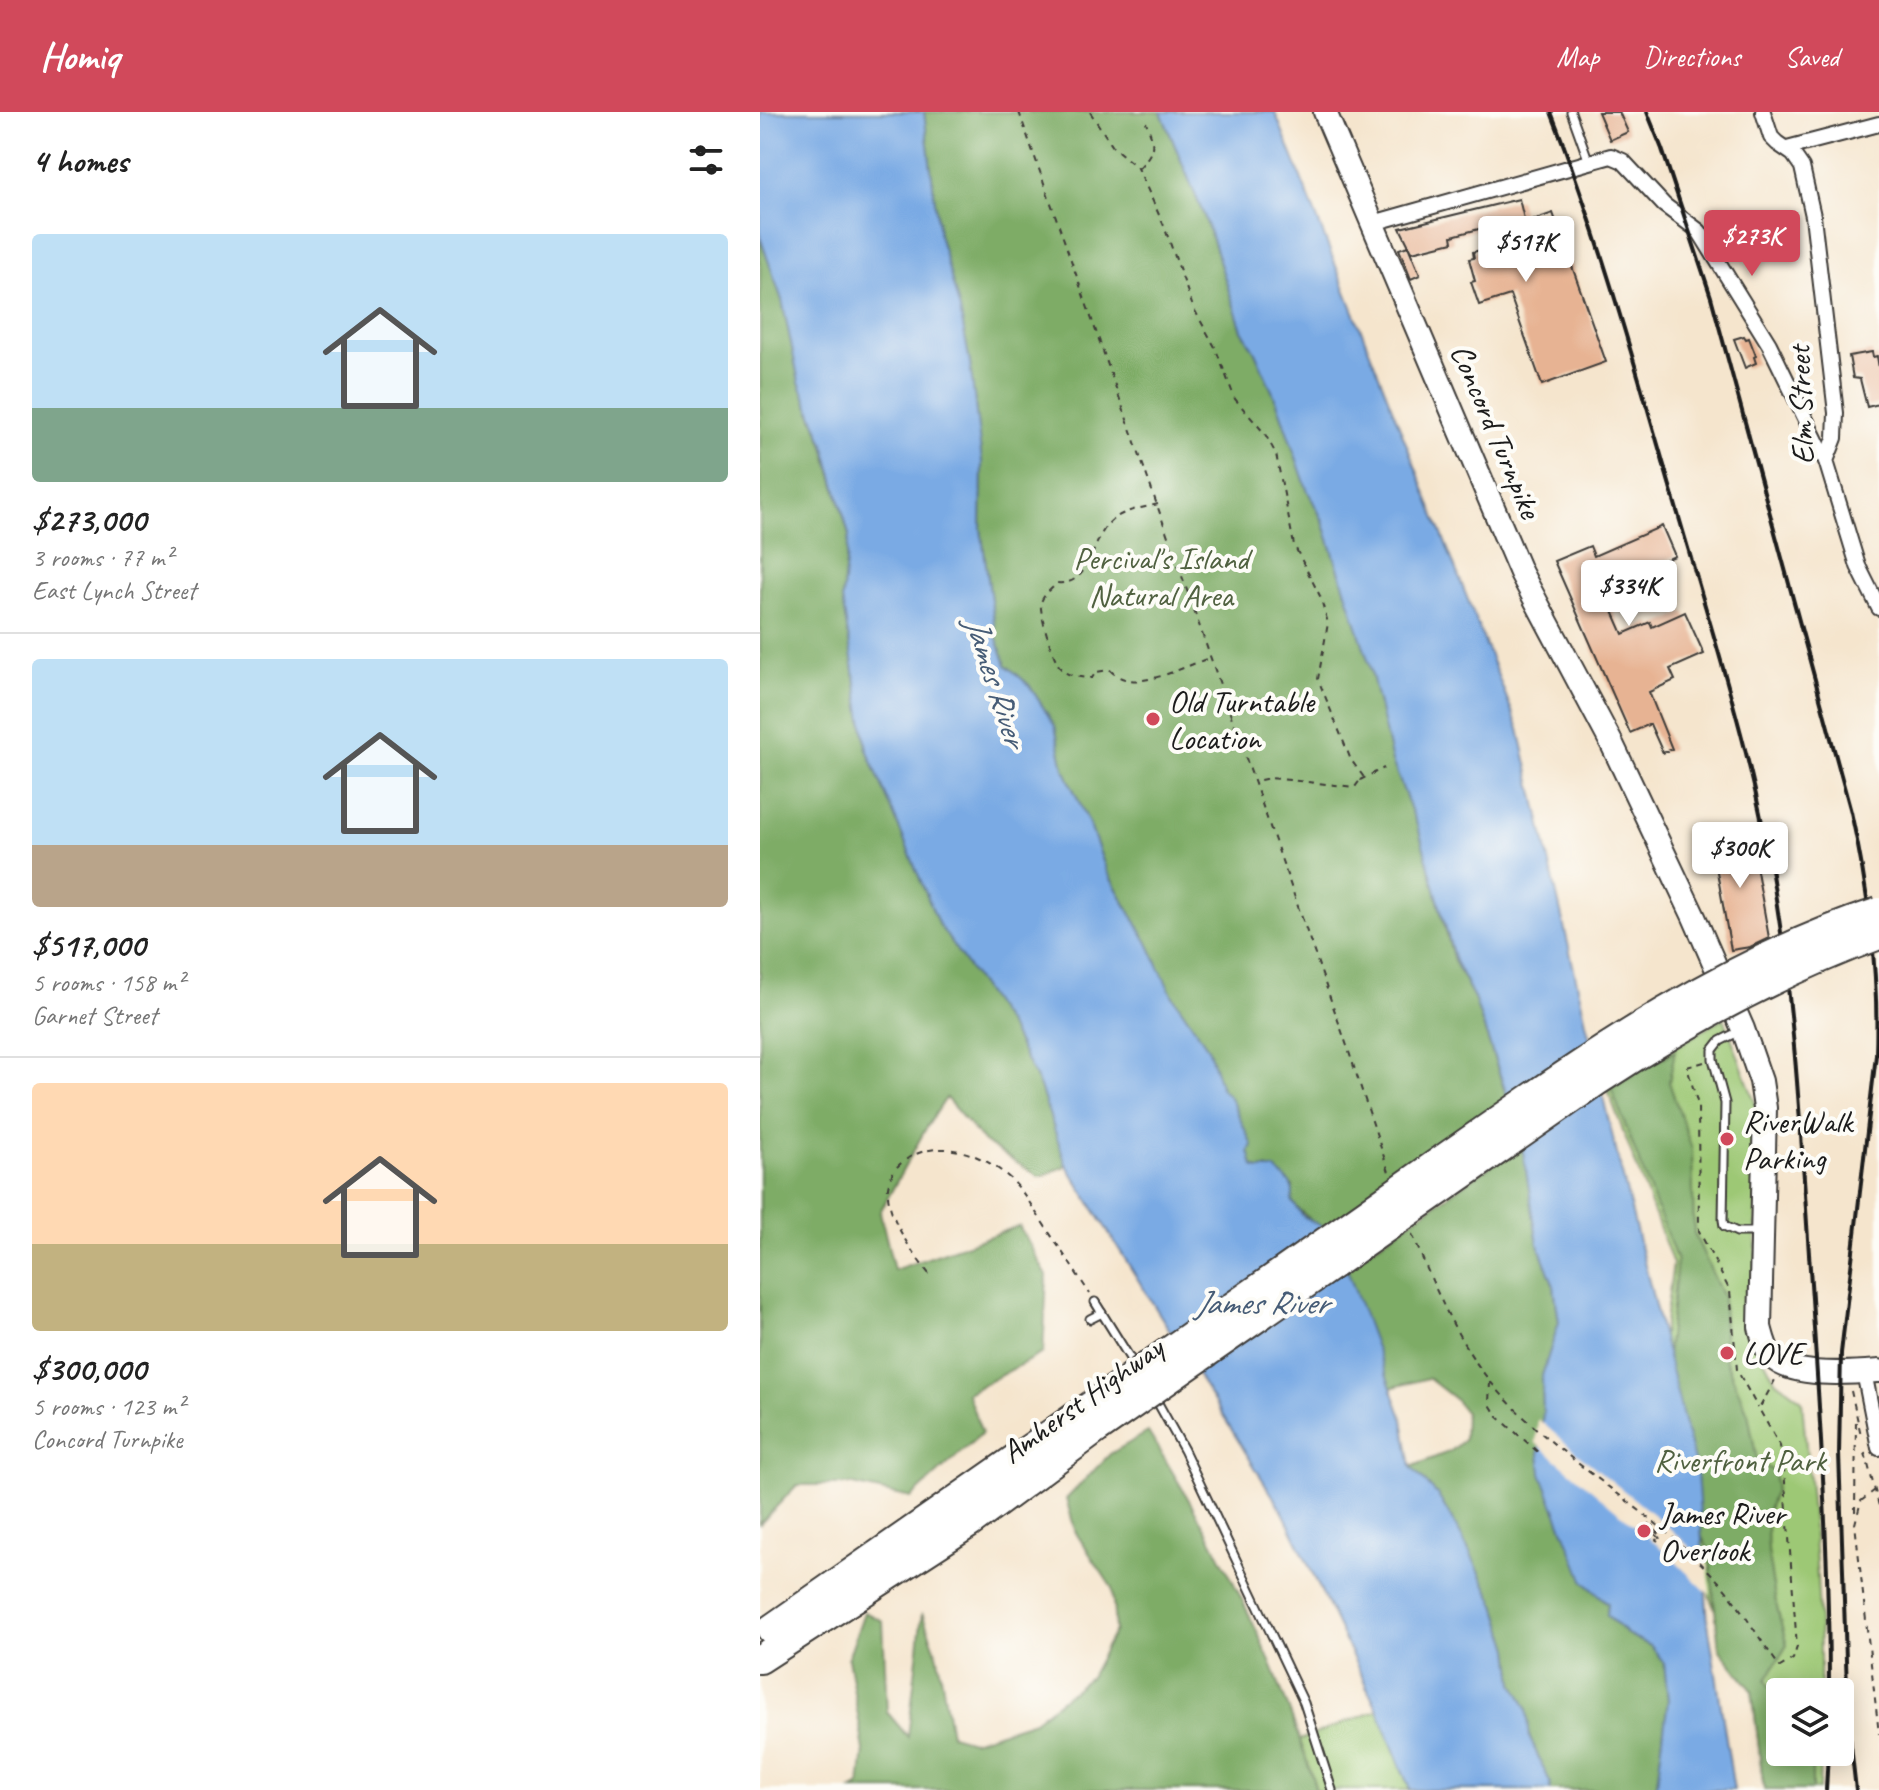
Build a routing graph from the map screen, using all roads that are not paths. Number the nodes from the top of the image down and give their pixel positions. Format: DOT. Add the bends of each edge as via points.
graph roads {
  1 [pos="1325,112"];
  2 [pos="1571,112"];
  3 [pos="1763,112"];
  4 [pos="1879,124"];
  5 [pos="1787,148"];
  6 [pos="1589,162"];
  7 [pos="1373,223"];
  8 [pos="1826,461"];
  9 [pos="1879,608"];
  10 [pos="1879,912"];
  11 [pos="1879,935"];
  12 [pos="1743,1029"];
  13 [pos="1591,1071"];
  14 [pos="1762,1232"];
  15 [pos="1095,1302"];
  16 [pos="1102,1313"];
  17 [pos="1090,1319"];
  18 [pos="1872,1371"];
  19 [pos="1091,1419"];
  20 [pos="1879,1448"];
  21 [pos="760,1637"];
  22 [pos="760,1659"];
  23 [pos="1332,1790"];
  1 -- 7 [label="street, Concord Turnpike"];
  2 -- 6 [label="lane"];
  3 -- 5 [label="street, Elm Street" via="1771,137"];
  4 -- 5 [label="street"];
  5 -- 8 [label="street, Elm Street" via="1802,167 1813,216 1836,413 1835,438"];
  6 -- 7 [label="street"];
  6 -- 8 [label="street" via="1611,156 1623,161 1664,205 1699,231 1769,344"];
  7 -- 12 [label="street, Concord Turnpike" via="1521,573 1612,744"];
  8 -- 9 [label="street, Elm Street" via="1858,566"];
  10 -- 13 [label="highway, bridge" via="1835,926 1662,1011"];
  11 -- 13 [label="highway, bridge" via="1755,988"];
  12 -- 14 [label="street, Concord Turnpike" via="1765,1108"];
  12 -- 14 [label="lane" via="1713,1050 1725,1103 1723,1220 1729,1230"];
  13 -- 19 [label="highway, Amherst Highway, bridge"];
  14 -- 18 [label="street, Concord Turnpike" via="1760,1327 1774,1369"];
  15 -- 16 [label="lane"];
  16 -- 17 [label="lane"];
  16 -- 23 [label="lane" via="1163,1410 1222,1526 1304,1703"];
  18 -- 20 [label="street"];
  19 -- 21 [label="highway, Amherst Highway"];
  19 -- 22 [label="highway, Amherst Highway" via="970,1523"];
}
